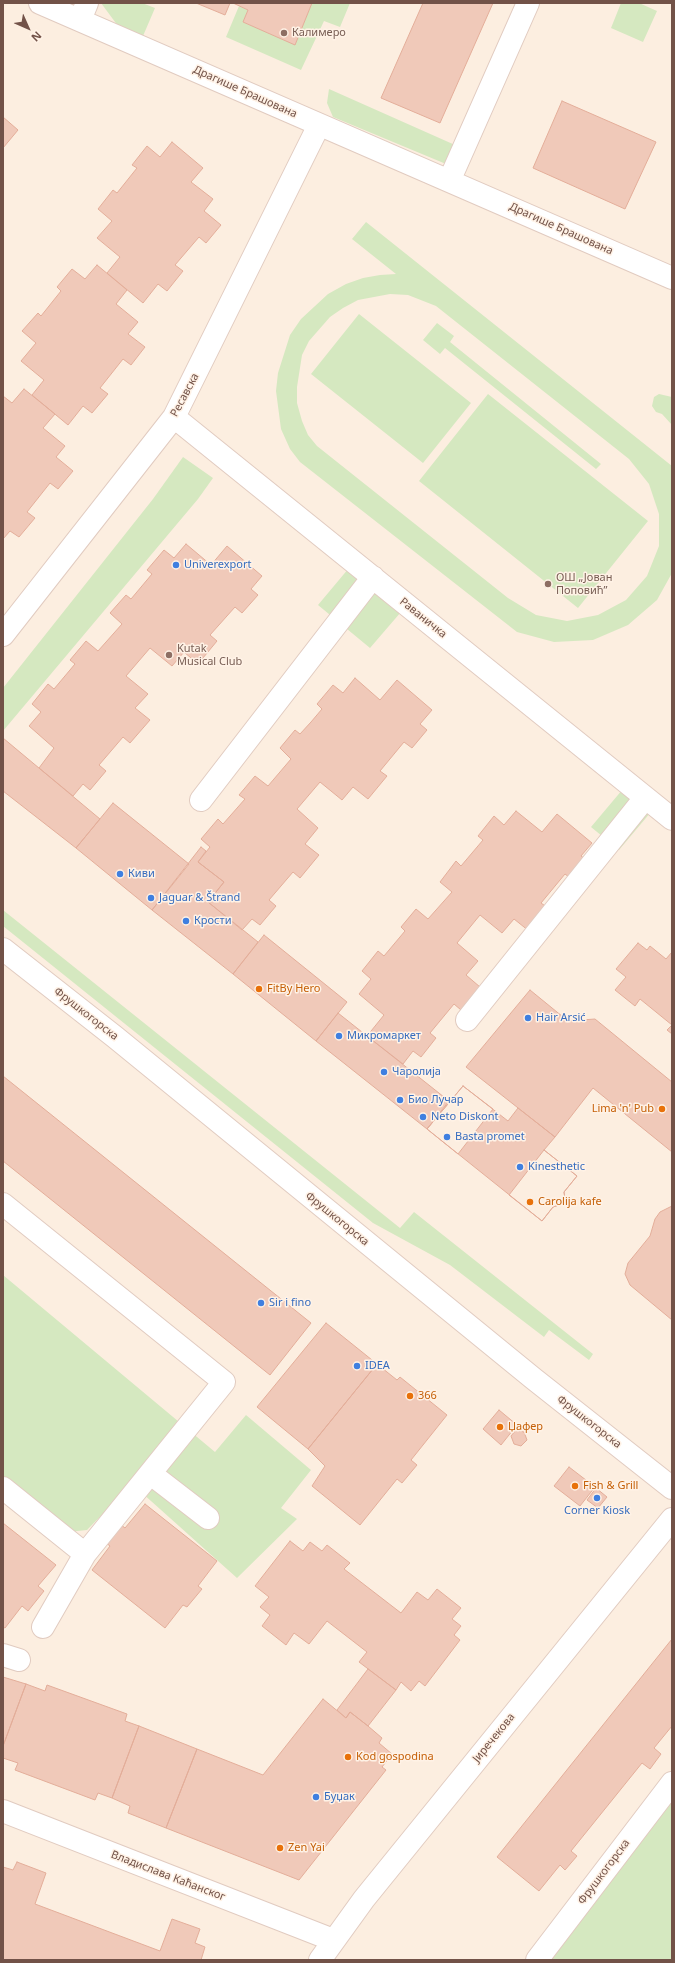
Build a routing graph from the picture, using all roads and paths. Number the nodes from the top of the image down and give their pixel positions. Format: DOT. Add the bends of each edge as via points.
graph roads {
  1 [pos="40,3"];
  2 [pos="528,3"];
  3 [pos="84,12"];
  4 [pos="319,125"];
  5 [pos="450,180"];
  6 [pos="672,278"];
  7 [pos="174,417"];
  8 [pos="373,577"];
  9 [pos="3,635"];
  10 [pos="645,798"];
  11 [pos="201,800"];
  12 [pos="672,819"];
  13 [pos="3,949"];
  14 [pos="467,1020"];
  15 [pos="3,1204"];
  16 [pos="150,1474"];
  17 [pos="3,1488"];
  18 [pos="672,1488"];
  19 [pos="208,1518"];
  20 [pos="672,1519"];
  21 [pos="85,1554"];
  22 [pos="43,1627"];
  23 [pos="672,1783"];
  24 [pos="3,1811"];
  25 [pos="333,1940"];
  26 [pos="320,1960"];
  27 [pos="536,1960"];
  1 -- 3 [label="street, Драгише Брашована"];
  2 -- 5 [label="street"];
  3 -- 4 [label="street, Драгише Брашована"];
  4 -- 5 [label="street, Драгише Брашована"];
  4 -- 7 [label="street, Ресавска"];
  5 -- 6 [label="street, Драгише Брашована"];
  7 -- 8 [label="street, Раваничка"];
  7 -- 9 [label="street, Ресавска"];
  8 -- 10 [label="street, Раваничка"];
  8 -- 11 [label="street"];
  10 -- 12 [label="street, Раваничка"];
  10 -- 14 [label="street"];
  13 -- 18 [label="street, Фрушкогорска"];
  15 -- 16 [label="street" via="224,1382"];
  16 -- 19 [label="street"];
  16 -- 21 [label="street"];
  17 -- 21 [label="street"];
  20 -- 25 [label="street, Јиречекова"];
  21 -- 22 [label="street"];
  23 -- 27 [label="street, Фрушкогорска"];
  24 -- 25 [label="street, Владислава Каћанског"];
  25 -- 26 [label="street, Јиречекова"];
}
